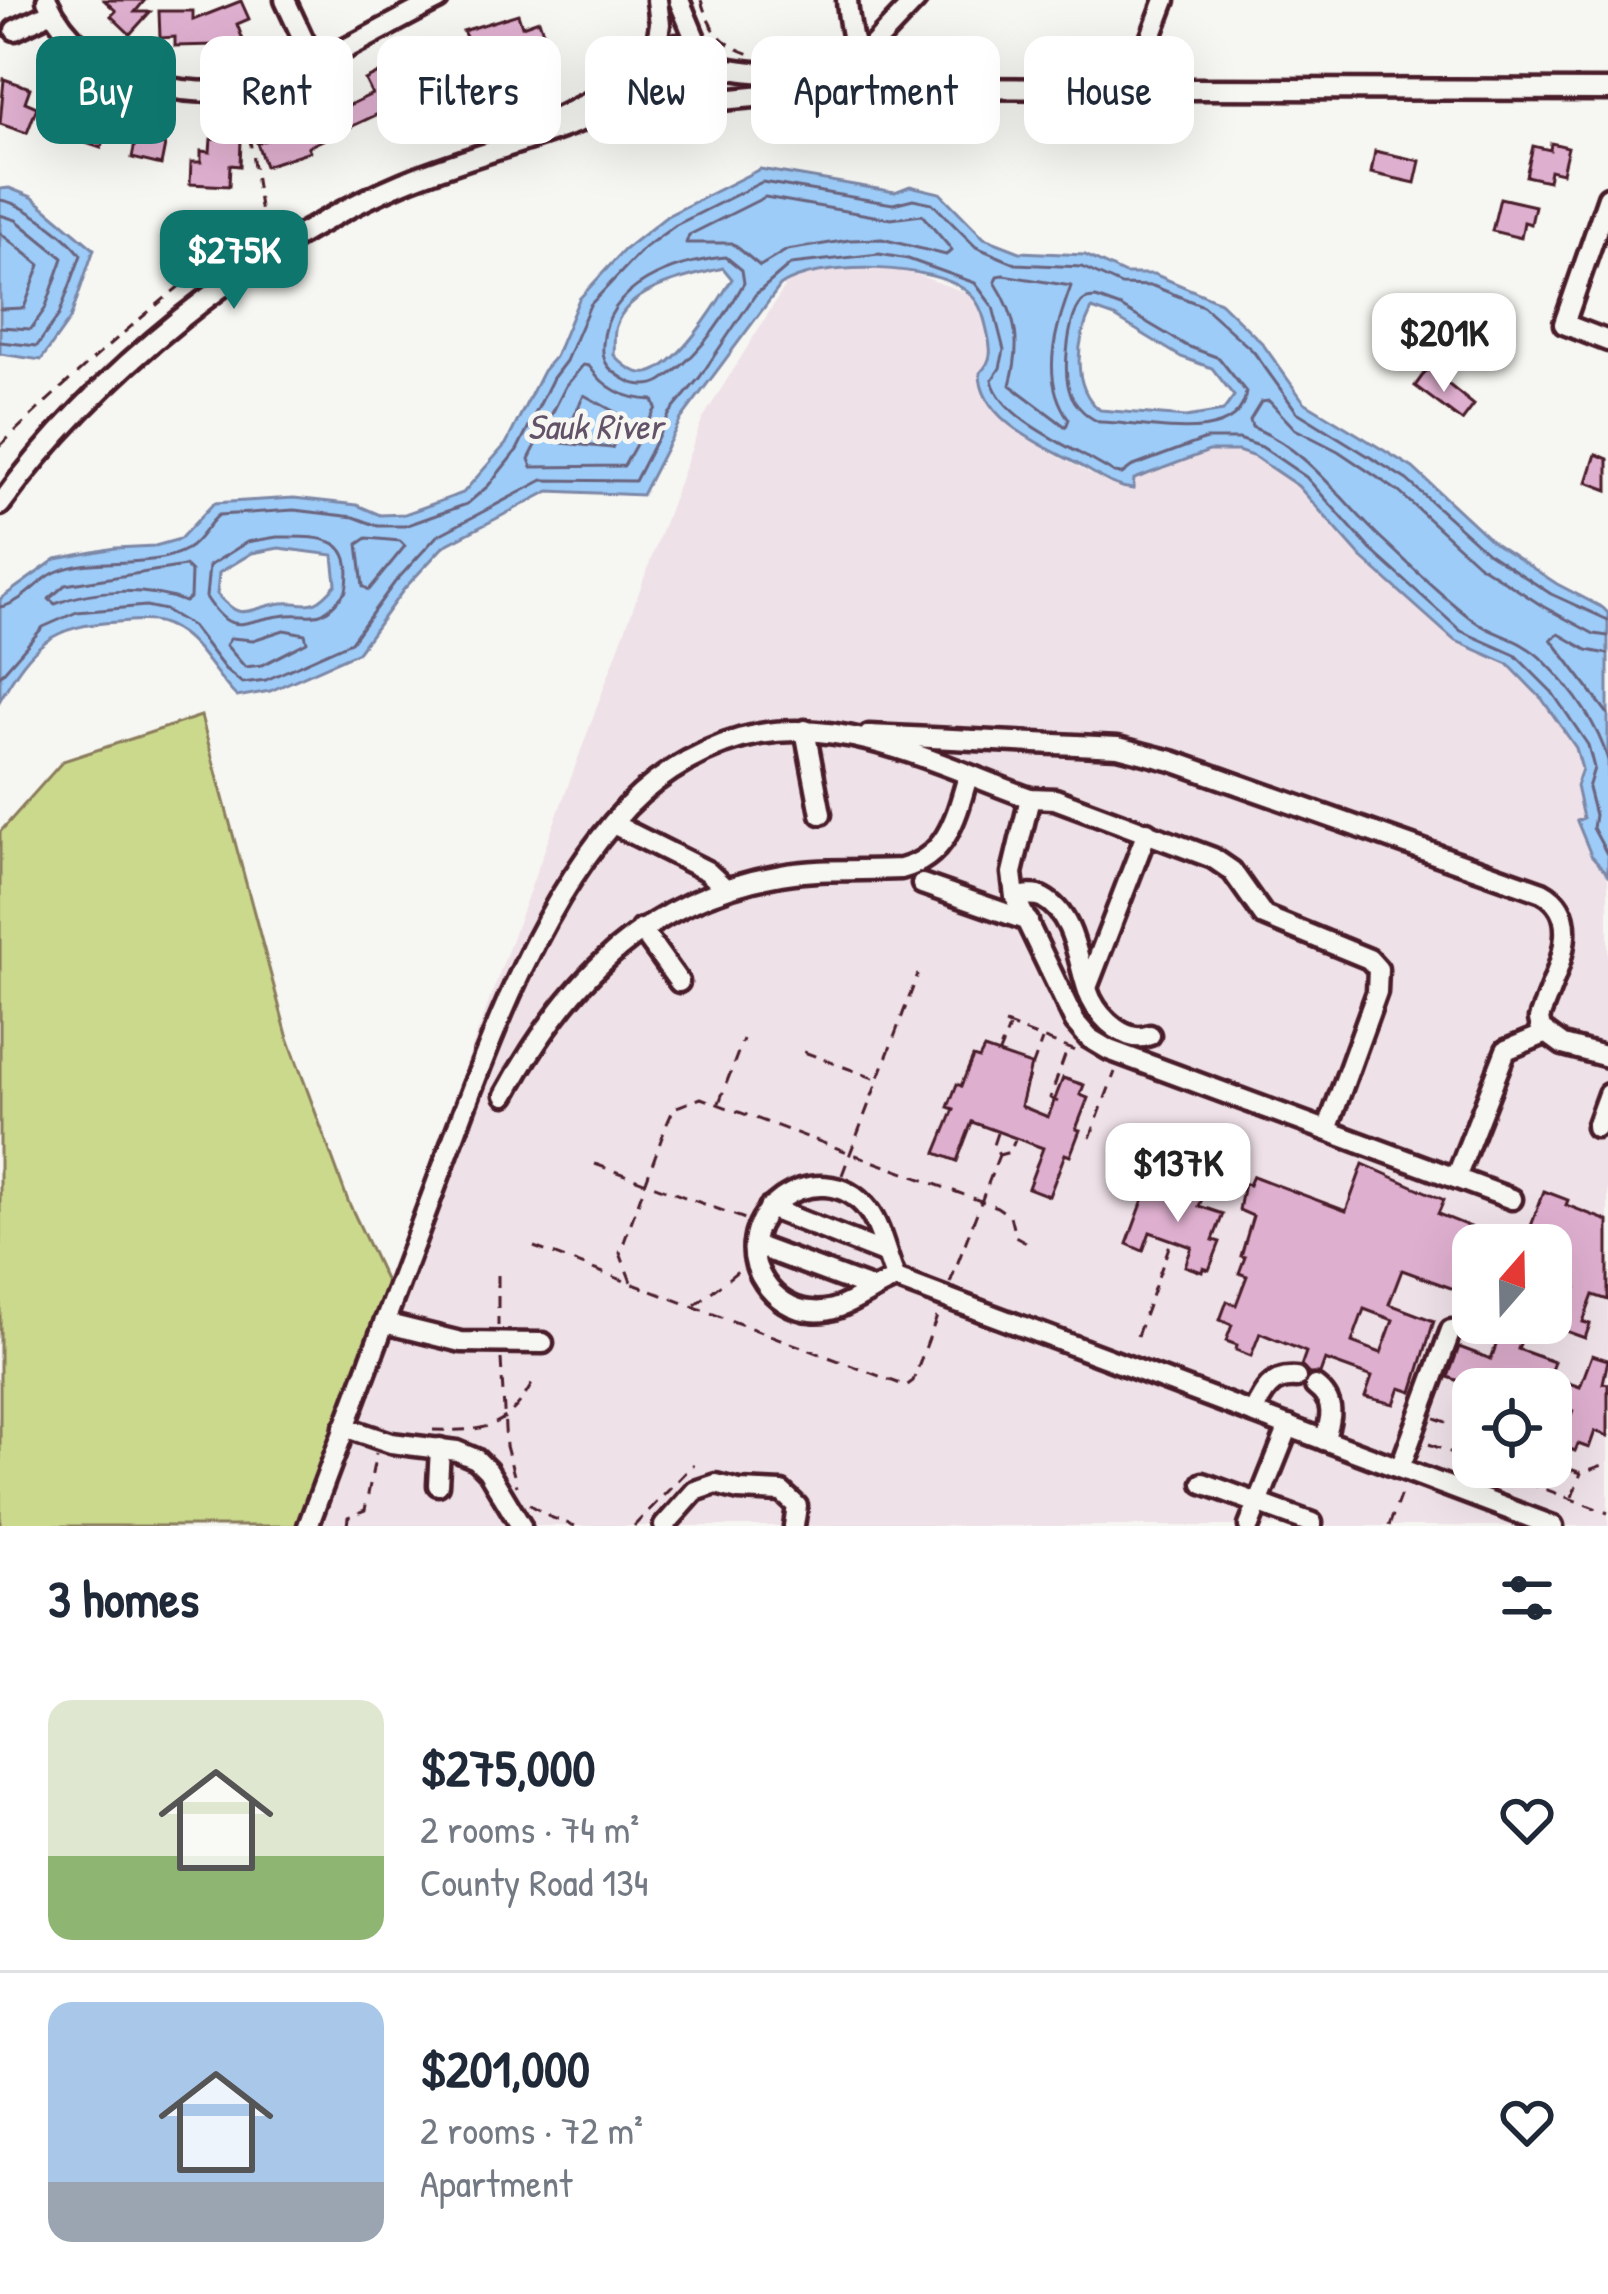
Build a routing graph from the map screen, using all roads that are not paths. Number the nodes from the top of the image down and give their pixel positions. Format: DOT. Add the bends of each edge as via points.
graph roads {
  1 [pos="285,0"];
  2 [pos="438,0"];
  3 [pos="658,0"];
  4 [pos="680,0"];
  5 [pos="847,0"];
  6 [pos="916,0"];
  7 [pos="1165,0"];
  8 [pos="49,6"];
  9 [pos="15,30"];
  10 [pos="302,36"];
  11 [pos="658,36"];
  12 [pos="695,36"];
  13 [pos="850,36"];
  14 [pos="882,36"];
  15 [pos="1151,36"];
  16 [pos="353,42"];
  17 [pos="200,86"];
  18 [pos="1194,87"];
  19 [pos="1608,90"];
  20 [pos="585,104"];
  21 [pos="585,120"];
  22 [pos="489,151"];
  23 [pos="1608,197"];
  24 [pos="1608,341"];
  25 [pos="0,506"];
  26 [pos="805,730"];
  27 [pos="840,734"];
  28 [pos="968,776"];
  29 [pos="1030,799"];
  30 [pos="821,814"];
  31 [pos="613,824"];
  32 [pos="1147,832"];
  33 [pos="922,884"];
  34 [pos="725,888"];
  35 [pos="1015,897"];
  36 [pos="1028,921"];
  37 [pos="641,929"];
  38 [pos="680,982"];
  39 [pos="1088,987"];
  40 [pos="1545,1034"];
  41 [pos="1150,1035"];
  42 [pos="1608,1057"];
  43 [pos="1608,1094"];
  44 [pos="505,1095"];
  45 [pos="1596,1127"];
  46 [pos="1327,1130"];
  47 [pos="1456,1178"];
  48 [pos="1512,1199"];
  49 [pos="769,1208"];
  50 [pos="754,1245"];
  51 [pos="884,1253"];
  52 [pos="896,1279"];
  53 [pos="870,1288"];
  54 [pos="384,1323"];
  55 [pos="1451,1330"];
  56 [pos="543,1343"];
  57 [pos="1253,1413"];
  58 [pos="1289,1426"];
  59 [pos="344,1427"];
  60 [pos="1324,1440"];
  61 [pos="440,1448"];
  62 [pos="1405,1470"];
  63 [pos="1204,1483"];
  64 [pos="438,1485"];
  65 [pos="1258,1502"];
  66 [pos="1312,1523"];
  67 [pos="308,1526"];
  68 [pos="521,1526"];
  69 [pos="664,1526"];
  70 [pos="794,1526"];
  71 [pos="1249,1526"];
  72 [pos="1553,1526"];
  1 -- 10 [label="street"];
  2 -- 16 [label="street"];
  3 -- 11 [label="street"];
  4 -- 12 [label="street"];
  5 -- 13 [label="street"];
  6 -- 14 [label="street"];
  7 -- 15 [label="street"];
  8 -- 9 [label="street"];
  8 -- 17 [label="street" via="66,34 121,73"];
  18 -- 19 [label="street"];
  20 -- 22 [label="street"];
  21 -- 22 [label="street"];
  22 -- 25 [label="street" via="340,213 218,290 36,455"];
  23 -- 24 [label="street" via="1564,324"];
  26 -- 27 [label="street"];
  26 -- 30 [label="street"];
  26 -- 31 [label="street" via="712,748 662,777"];
  27 -- 28 [label="street"];
  27 -- 40 [label="street" via="1118,747 1541,892 1567,922 1539,1018"];
  28 -- 29 [label="street"];
  28 -- 34 [label="street" via="946,838 918,864 787,874"];
  29 -- 32 [label="street" via="1054,799"];
  29 -- 35 [label="street" via="1012,873"];
  31 -- 34 [label="street"];
  31 -- 54 [label="street" via="569,885 491,1040"];
  32 -- 39 [label="street"];
  32 -- 46 [label="street" via="1232,871 1264,916 1378,969"];
  33 -- 36 [label="street"];
  34 -- 37 [label="street"];
  35 -- 36 [label="street"];
  35 -- 39 [label="street" via="1041,897 1056,910"];
  36 -- 46 [label="street" via="1089,1038"];
  37 -- 38 [label="street"];
  37 -- 44 [label="street" via="572,992"];
  39 -- 41 [label="street" via="1119,1030 1137,1039"];
  40 -- 42 [label="street"];
  40 -- 47 [label="street" via="1506,1050"];
  43 -- 45 [label="street"];
  46 -- 47 [label="street"];
  47 -- 48 [label="street"];
  49 -- 50 [label="street"];
  49 -- 51 [label="street"];
  49 -- 51 [label="street" via="794,1189 835,1187 869,1211"];
  50 -- 53 [label="street"];
  50 -- 53 [label="street" via="760,1276 790,1306 831,1310"];
  51 -- 52 [label="street"];
  52 -- 53 [label="street"];
  52 -- 57 [label="street"];
  54 -- 56 [label="street" via="460,1342"];
  54 -- 59 [label="street"];
  55 -- 62 [label="street"];
  57 -- 58 [label="street"];
  57 -- 60 [label="street" via="1270,1384 1306,1382 1332,1409"];
  58 -- 60 [label="street"];
  58 -- 65 [label="street"];
  59 -- 61 [label="street"];
  59 -- 67 [label="street"];
  60 -- 62 [label="street"];
  61 -- 64 [label="street"];
  61 -- 68 [label="street" via="488,1471"];
  62 -- 72 [label="street"];
  63 -- 65 [label="street"];
  65 -- 66 [label="street"];
  65 -- 71 [label="street"];
  69 -- 70 [label="street" via="695,1491 716,1484 782,1492 797,1506"];
}
